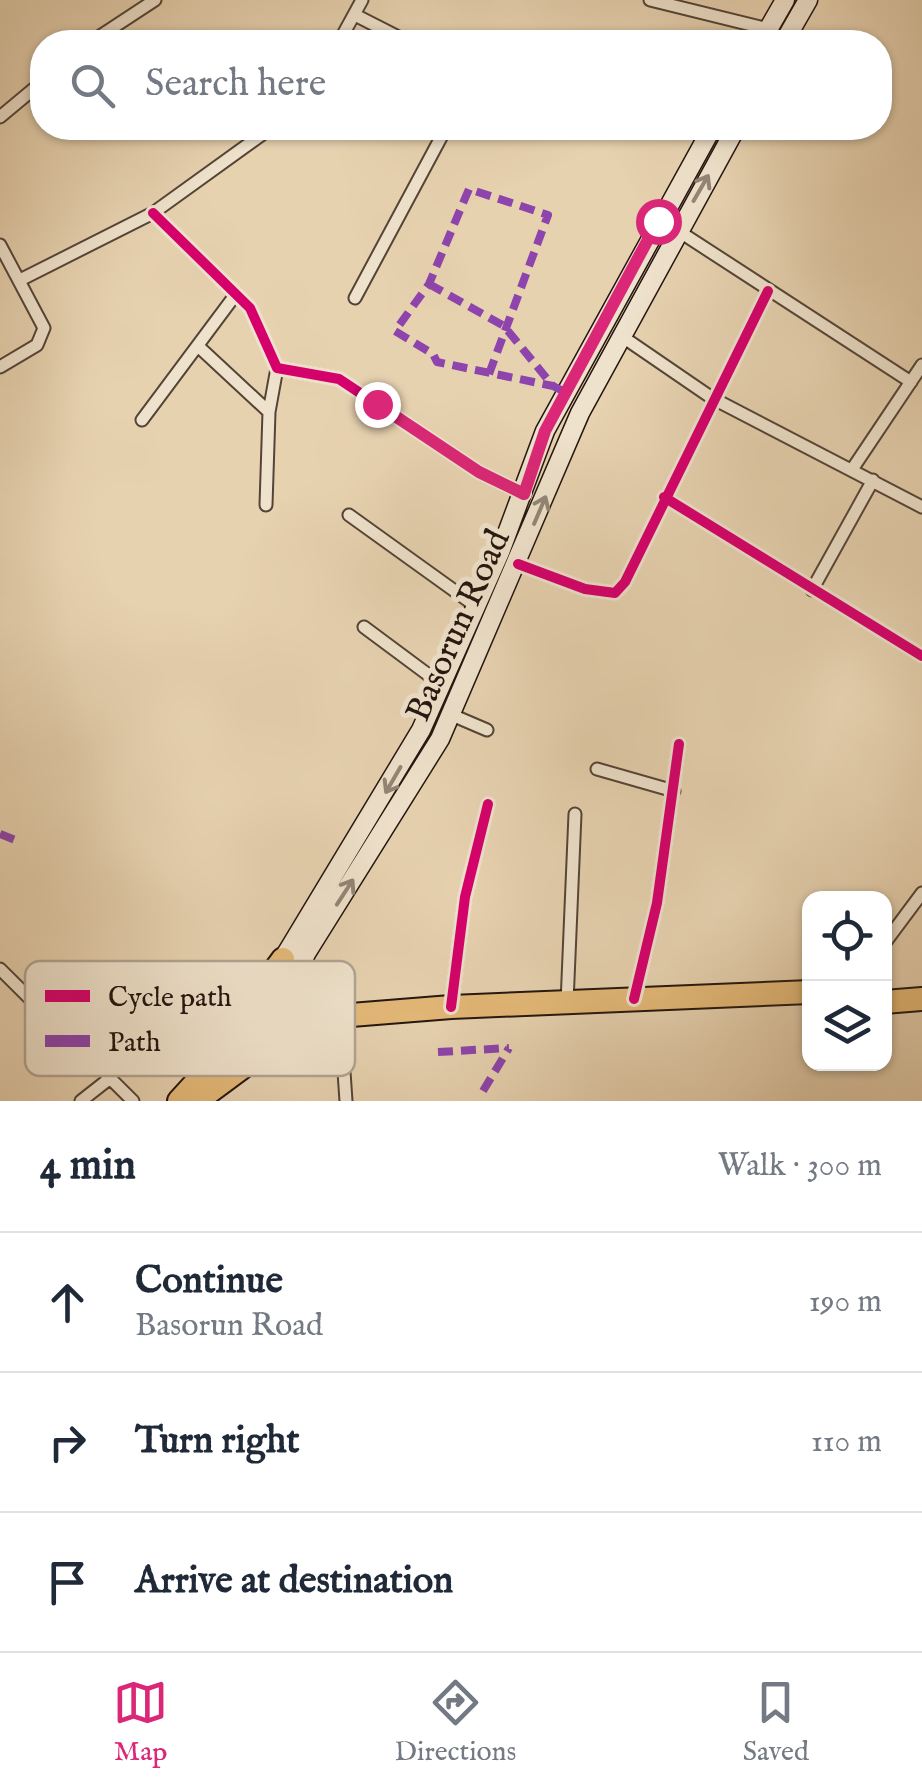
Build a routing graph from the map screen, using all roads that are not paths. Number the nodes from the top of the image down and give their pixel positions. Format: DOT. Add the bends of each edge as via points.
graph roads {
  1 [pos="155,0"];
  2 [pos="362,0"];
  3 [pos="650,0"];
  4 [pos="784,0"];
  5 [pos="808,0"];
  6 [pos="357,16"];
  7 [pos="110,30"];
  8 [pos="347,30"];
  9 [pos="384,30"];
  10 [pos="745,30"];
  11 [pos="767,30"];
  12 [pos="791,30"];
  13 [pos="30,92"];
  14 [pos="0,117"];
  15 [pos="255,140"];
  16 [pos="440,140"];
  17 [pos="706,140"];
  18 [pos="729,140"];
  19 [pos="153,212"];
  20 [pos="677,230"];
  21 [pos="0,245"];
  22 [pos="22,279"];
  23 [pos="768,290"];
  24 [pos="236,294"];
  25 [pos="356,298"];
  26 [pos="620,335"];
  27 [pos="199,348"];
  28 [pos="922,365"];
  29 [pos="0,367"];
  30 [pos="277,368"];
  31 [pos="911,382"];
  32 [pos="712,398"];
  33 [pos="269,412"];
  34 [pos="142,420"];
  35 [pos="854,468"];
  36 [pos="873,480"];
  37 [pos="524,494"];
  38 [pos="664,498"];
  39 [pos="266,505"];
  40 [pos="922,506"];
  41 [pos="349,515"];
  42 [pos="518,564"];
  43 [pos="812,590"];
  44 [pos="478,607"];
  45 [pos="364,627"];
  46 [pos="457,656"];
  47 [pos="922,656"];
  48 [pos="476,664"];
  49 [pos="442,685"];
  50 [pos="452,715"];
  51 [pos="487,730"];
  52 [pos="680,744"];
  53 [pos="597,769"];
  54 [pos="674,791"];
  55 [pos="488,804"];
  56 [pos="574,814"];
  57 [pos="922,893"];
  58 [pos="892,933"];
  59 [pos="293,961"];
  60 [pos="296,961"];
  61 [pos="0,969"];
  62 [pos="922,987"];
  63 [pos="892,989"];
  64 [pos="25,994"];
  65 [pos="802,994"];
  66 [pos="779,999"];
  67 [pos="922,999"];
  68 [pos="634,1000"];
  69 [pos="892,1001"];
  70 [pos="567,1003"];
  71 [pos="802,1003"];
  72 [pos="451,1007"];
  73 [pos="355,1021"];
  74 [pos="355,1023"];
  75 [pos="107,1076"];
  76 [pos="199,1076"];
  77 [pos="219,1076"];
  78 [pos="230,1076"];
  79 [pos="339,1076"];
  80 [pos="110,1079"];
  81 [pos="80,1101"];
  82 [pos="133,1101"];
  83 [pos="179,1101"];
  84 [pos="196,1101"];
  85 [pos="346,1101"];
  1 -- 7 [label="street"];
  2 -- 6 [label="street"];
  3 -- 10 [label="street"];
  4 -- 11 [label="main road"];
  5 -- 12 [label="main road"];
  6 -- 8 [label="street"];
  6 -- 9 [label="street"];
  13 -- 14 [label="street"];
  15 -- 19 [label="street"];
  16 -- 25 [label="street"];
  17 -- 37 [label="main road, Basorun Road" via="545,431"];
  20 -- 18 [label="main road, Basorun Road, one-way"];
  19 -- 22 [label="street"];
  19 -- 24 [label="street"];
  20 -- 23 [label="street"];
  20 -- 26 [label="main road, Basorun Road"];
  21 -- 22 [label="street"];
  22 -- 29 [label="street" via="42,320 42,337"];
  23 -- 31 [label="street"];
  23 -- 32 [label="street"];
  24 -- 27 [label="street"];
  24 -- 30 [label="street" via="250,308"];
  26 -- 32 [label="street"];
  42 -- 26 [label="main road, Basorun Road, one-way" via="580,412"];
  27 -- 33 [label="street"];
  27 -- 34 [label="street"];
  28 -- 31 [label="street"];
  30 -- 33 [label="street"];
  30 -- 37 [label="street" via="339,379 479,472"];
  31 -- 35 [label="street"];
  32 -- 35 [label="street"];
  32 -- 38 [label="street"];
  33 -- 39 [label="street"];
  35 -- 36 [label="street"];
  36 -- 40 [label="street"];
  36 -- 43 [label="street"];
  37 -- 44 [label="main road, Basorun Road"];
  38 -- 42 [label="street" via="616,593"];
  38 -- 43 [label="street"];
  41 -- 44 [label="street"];
  42 -- 48 [label="main road, Basorun Road"];
  43 -- 47 [label="street"];
  44 -- 46 [label="main road, Basorun Road"];
  45 -- 49 [label="street"];
  46 -- 48 [label="main road"];
  46 -- 49 [label="main road, Basorun Road"];
  48 -- 50 [label="main road, Basorun Road"];
  49 -- 59 [label="main road, Basorun Road, one-way"];
  50 -- 51 [label="street"];
  60 -- 50 [label="main road, Basorun Road, one-way" via="410,793"];
  52 -- 54 [label="street"];
  53 -- 54 [label="street"];
  54 -- 68 [label="street"];
  55 -- 72 [label="street" via="466,896"];
  56 -- 70 [label="street"];
  57 -- 58 [label="street"];
  61 -- 64 [label="street"];
  62 -- 63 [label="highway"];
  65 -- 66 [label="highway"];
  66 -- 68 [label="highway"];
  66 -- 71 [label="highway"];
  66 -- 74 [label="highway"];
  67 -- 69 [label="highway"];
  68 -- 70 [label="highway"];
  70 -- 72 [label="highway"];
  72 -- 73 [label="highway"];
  75 -- 80 [label="street"];
  76 -- 83 [label="highway"];
  77 -- 84 [label="highway"];
  78 -- 84 [label="highway"];
  79 -- 85 [label="street"];
  80 -- 81 [label="street"];
  80 -- 82 [label="street"];
}
